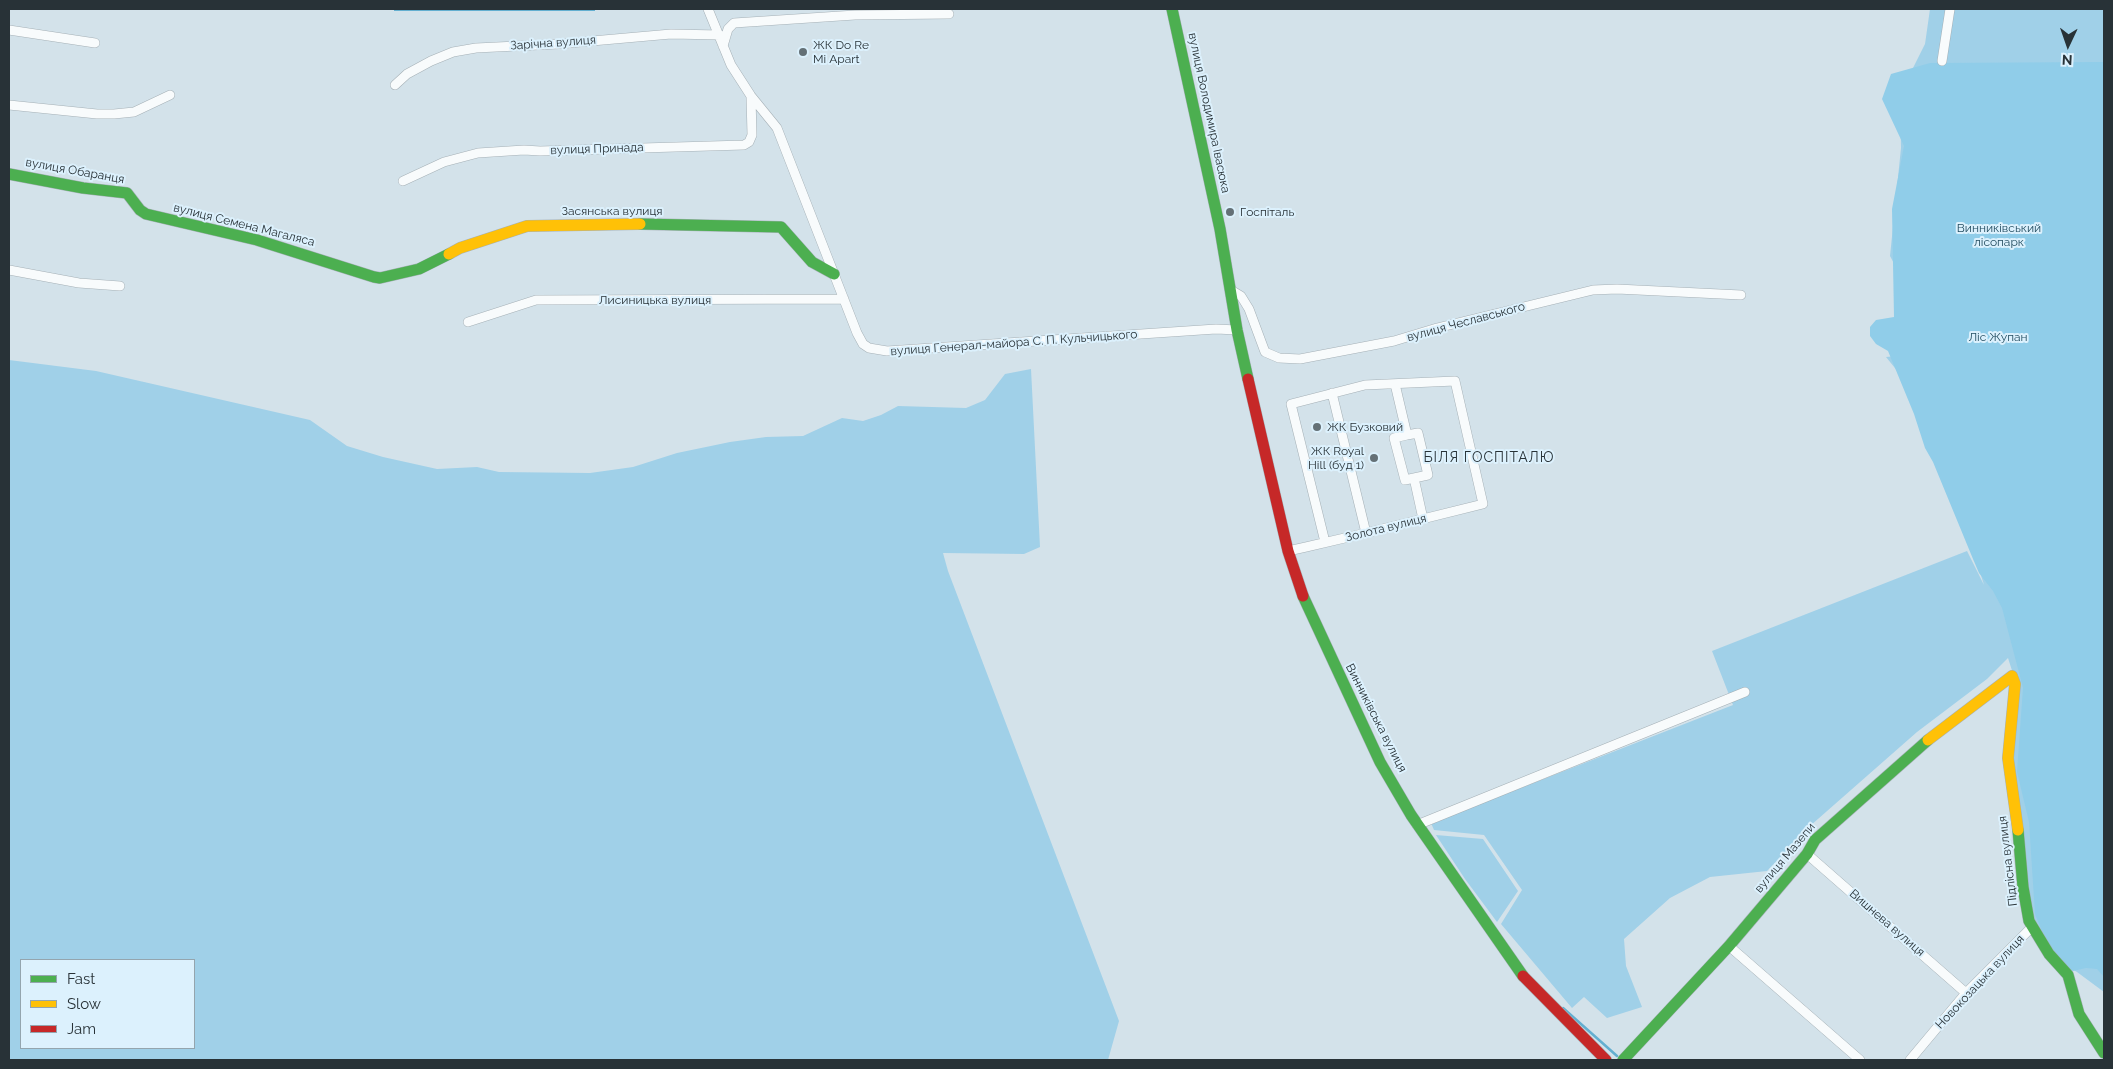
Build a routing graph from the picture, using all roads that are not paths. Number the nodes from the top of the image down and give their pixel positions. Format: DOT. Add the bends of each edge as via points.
graph roads {
  1 [pos="708,9"];
  2 [pos="1172,9"];
  3 [pos="1950,9"];
  4 [pos="949,14"];
  5 [pos="9,30"];
  6 [pos="720,35"];
  7 [pos="95,43"];
  8 [pos="723,46"];
  9 [pos="1942,61"];
  10 [pos="395,85"];
  11 [pos="170,95"];
  12 [pos="751,96"];
  13 [pos="9,105"];
  14 [pos="9,174"];
  15 [pos="403,181"];
  16 [pos="133,202"];
  17 [pos="9,270"];
  18 [pos="834,274"];
  19 [pos="380,278"];
  20 [pos="120,286"];
  21 [pos="1230,286"];
  22 [pos="1741,295"];
  23 [pos="844,299"];
  24 [pos="468,322"];
  25 [pos="1237,330"];
  26 [pos="1395,384"];
  27 [pos="1332,393"];
  28 [pos="1407,435"];
  29 [pos="1414,478"];
  30 [pos="1423,519"];
  31 [pos="1366,533"];
  32 [pos="1325,542"];
  33 [pos="1288,551"];
  34 [pos="2012,676"];
  35 [pos="1744,692"];
  36 [pos="1417,825"];
  37 [pos="1807,854"];
  38 [pos="2032,927"];
  39 [pos="1729,946"];
  40 [pos="1966,993"];
  41 [pos="2104,1053"];
  42 [pos="1606,1060"];
  43 [pos="1623,1060"];
  44 [pos="1860,1060"];
  45 [pos="1910,1060"];
  1 -- 6 [label="street, вулиця Генерал-майора С. П. Кульчицького"];
  2 -- 21 [label="street, вулиця Володимира Івасюка"];
  3 -- 9 [label="street"];
  4 -- 8 [label="street" via="734,22 728,29"];
  5 -- 7 [label="street"];
  6 -- 8 [label="street, вулиця Генерал-майора С. П. Кульчицького"];
  6 -- 10 [label="street, Зарічна вулиця" via="671,34 476,48 453,52 432,61"];
  8 -- 12 [label="street, вулиця Генерал-майора С. П. Кульчицького"];
  11 -- 13 [label="street" via="134,112 114,114"];
  12 -- 15 [label="street, вулиця Принада" via="752,135 744,145 478,154 444,162"];
  12 -- 18 [label="street, вулиця Генерал-майора С. П. Кульчицького" via="777,128"];
  14 -- 16 [label="street, вулиця Обаранця" via="127,193"];
  16 -- 19 [label="street, вулиця Семена Магаляса" via="146,214 257,240"];
  17 -- 20 [label="street" via="79,283"];
  18 -- 19 [label="street, Засянська вулиця" via="812,262 781,226 606,223 527,226 460,248 419,270"];
  18 -- 23 [label="street, вулиця Генерал-майора С. П. Кульчицького"];
  21 -- 22 [label="street, вулиця Чеславського" via="1249,309 1265,352 1293,359 1394,341 1593,290"];
  21 -- 25 [label="street, вулиця Володимира Івасюка"];
  23 -- 24 [label="street, Лисиницька вулиця" via="536,300"];
  23 -- 25 [label="street, вулиця Генерал-майора С. П. Кульчицького" via="863,344 878,350"];
  25 -- 33 [label="street, Винниківська вулиця"];
  26 -- 27 [label="street" via="1365,385"];
  26 -- 28 [label="street"];
  26 -- 30 [label="street, Золота вулиця" via="1455,380 1483,504"];
  27 -- 31 [label="street"];
  27 -- 32 [label="street" via="1291,404"];
  28 -- 29 [label="street" via="1394,438 1405,480"];
  28 -- 29 [label="street" via="1418,433 1428,475"];
  29 -- 30 [label="street"];
  30 -- 31 [label="street, Золота вулиця"];
  31 -- 32 [label="street, Золота вулиця"];
  32 -- 33 [label="street, Золота вулиця"];
  33 -- 36 [label="street, Винниківська вулиця" via="1298,585 1340,679 1380,762"];
  34 -- 37 [label="street, вулиця Мазепи" via="1922,744 1815,840"];
  34 -- 38 [label="street, Підлісна вулиця" via="2015,684 2008,758 2023,887"];
  35 -- 36 [label="street"];
  36 -- 42 [label="street, Винниківська вулиця" via="1527,982"];
  37 -- 39 [label="street, вулиця Мазепи"];
  37 -- 40 [label="street, Вишнева вулиця"];
  38 -- 40 [label="street, Новокозацька вулиця"];
  38 -- 41 [label="street, Підлісна вулиця" via="2049,954 2068,975 2079,1014"];
  39 -- 43 [label="street, вулиця Мазепи"];
  39 -- 44 [label="street"];
  40 -- 45 [label="street, Новокозацька вулиця"];
}
